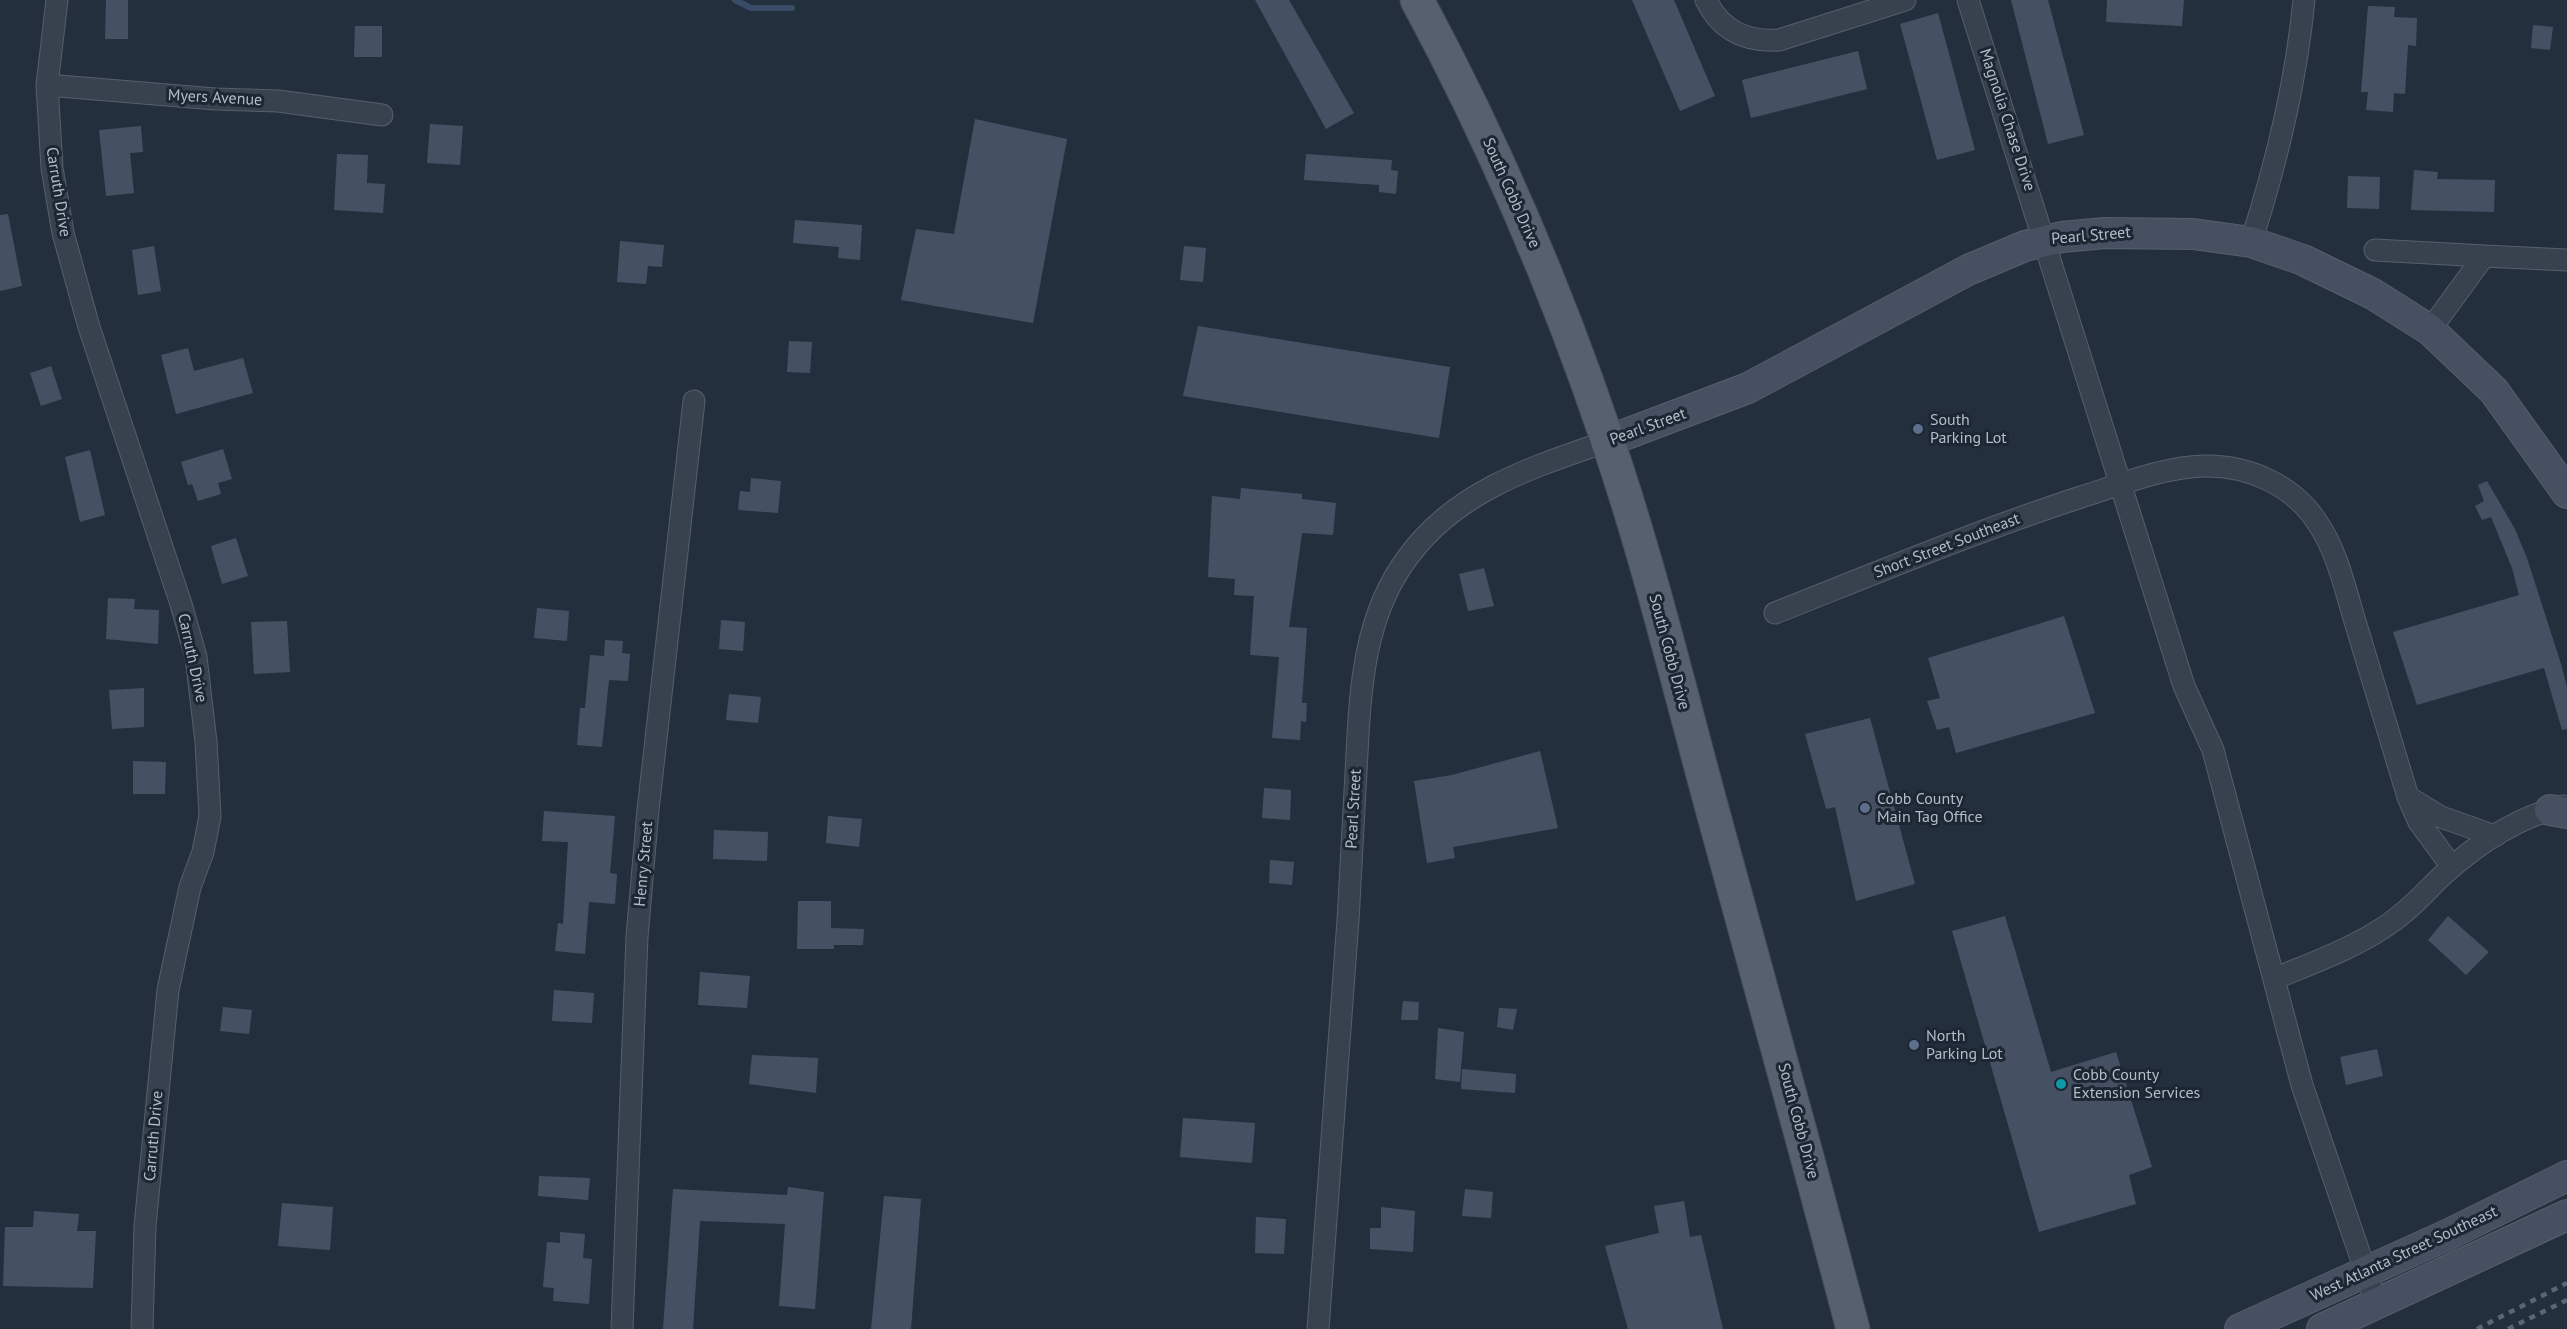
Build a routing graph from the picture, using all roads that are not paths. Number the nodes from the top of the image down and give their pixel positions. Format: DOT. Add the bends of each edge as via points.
graph roads {
  1 [pos="57,0"];
  2 [pos="1417,0"];
  3 [pos="1706,0"];
  4 [pos="1905,0"];
  5 [pos="1968,0"];
  6 [pos="2304,0"];
  7 [pos="47,85"];
  8 [pos="382,115"];
  9 [pos="2045,240"];
  10 [pos="2251,242"];
  11 [pos="2375,250"];
  12 [pos="2484,256"];
  13 [pos="2567,260"];
  14 [pos="2430,330"];
  15 [pos="694,401"];
  16 [pos="1608,441"];
  17 [pos="2121,484"];
  18 [pos="2567,494"];
  19 [pos="1775,613"];
  20 [pos="2408,797"];
  21 [pos="2561,809"];
  22 [pos="2495,836"];
  23 [pos="2452,867"];
  24 [pos="2274,979"];
  25 [pos="2567,1176"];
  26 [pos="2567,1215"];
  27 [pos="2364,1271"];
  28 [pos="2377,1305"];
  29 [pos="142,1329"];
  30 [pos="621,1329"];
  31 [pos="1318,1329"];
  32 [pos="1853,1329"];
  33 [pos="2240,1329"];
  34 [pos="2322,1329"];
  1 -- 7 [label="street, Carruth Drive"];
  2 -- 16 [label="main road, South Cobb Drive" via="1515,200"];
  3 -- 4 [label="street" via="1719,22 1730,31 1761,41 1779,40"];
  5 -- 9 [label="street, Magnolia Chase Drive"];
  6 -- 10 [label="street" via="2299,52 2284,127"];
  7 -- 8 [label="street, Myers Avenue" via="278,101"];
  7 -- 29 [label="street, Carruth Drive" via="52,168 65,243 88,327 196,657 206,742 210,816 168,990 146,1226"];
  9 -- 10 [label="street, Pearl Street" via="2132,232 2193,234"];
  9 -- 16 [label="street, Pearl Street" via="1968,270 1748,388"];
  9 -- 17 [label="street, Magnolia Chase Drive"];
  10 -- 14 [label="street, Pearl Street" via="2340,276"];
  11 -- 12 [label="street"];
  12 -- 13 [label="street"];
  12 -- 14 [label="street"];
  14 -- 18 [label="street, Pearl Street" via="2494,391"];
  15 -- 30 [label="street, Henry Street" via="637,937"];
  16 -- 31 [label="street, Pearl Street" via="1504,479 1455,509 1408,556 1375,621 1359,706"];
  16 -- 32 [label="main road, South Cobb Drive" via="1658,610"];
  17 -- 19 [label="street, Short Street Southeast" via="2005,523"];
  17 -- 20 [label="street, Short Street Southeast" via="2185,468 2225,467 2251,472 2276,483 2308,509 2326,537 2342,578"];
  17 -- 24 [label="street, Magnolia Chase Drive" via="2184,686 2212,750"];
  20 -- 22 [label="street" via="2441,817"];
  20 -- 23 [label="street, Short Street Southeast" via="2419,822"];
  21 -- 22 [label="street" via="2529,817"];
  22 -- 23 [label="street"];
  23 -- 24 [label="street" via="2388,926 2358,944"];
  24 -- 27 [label="street, Magnolia Chase Drive" via="2302,1085"];
  25 -- 27 [label="street, West Atlanta Street Southeast"];
  26 -- 28 [label="street, West Atlanta Street Southeast"];
  27 -- 28 [label="street, Magnolia Chase Drive"];
  27 -- 33 [label="street, West Atlanta Street Southeast"];
  28 -- 34 [label="street, West Atlanta Street Southeast"];
}
